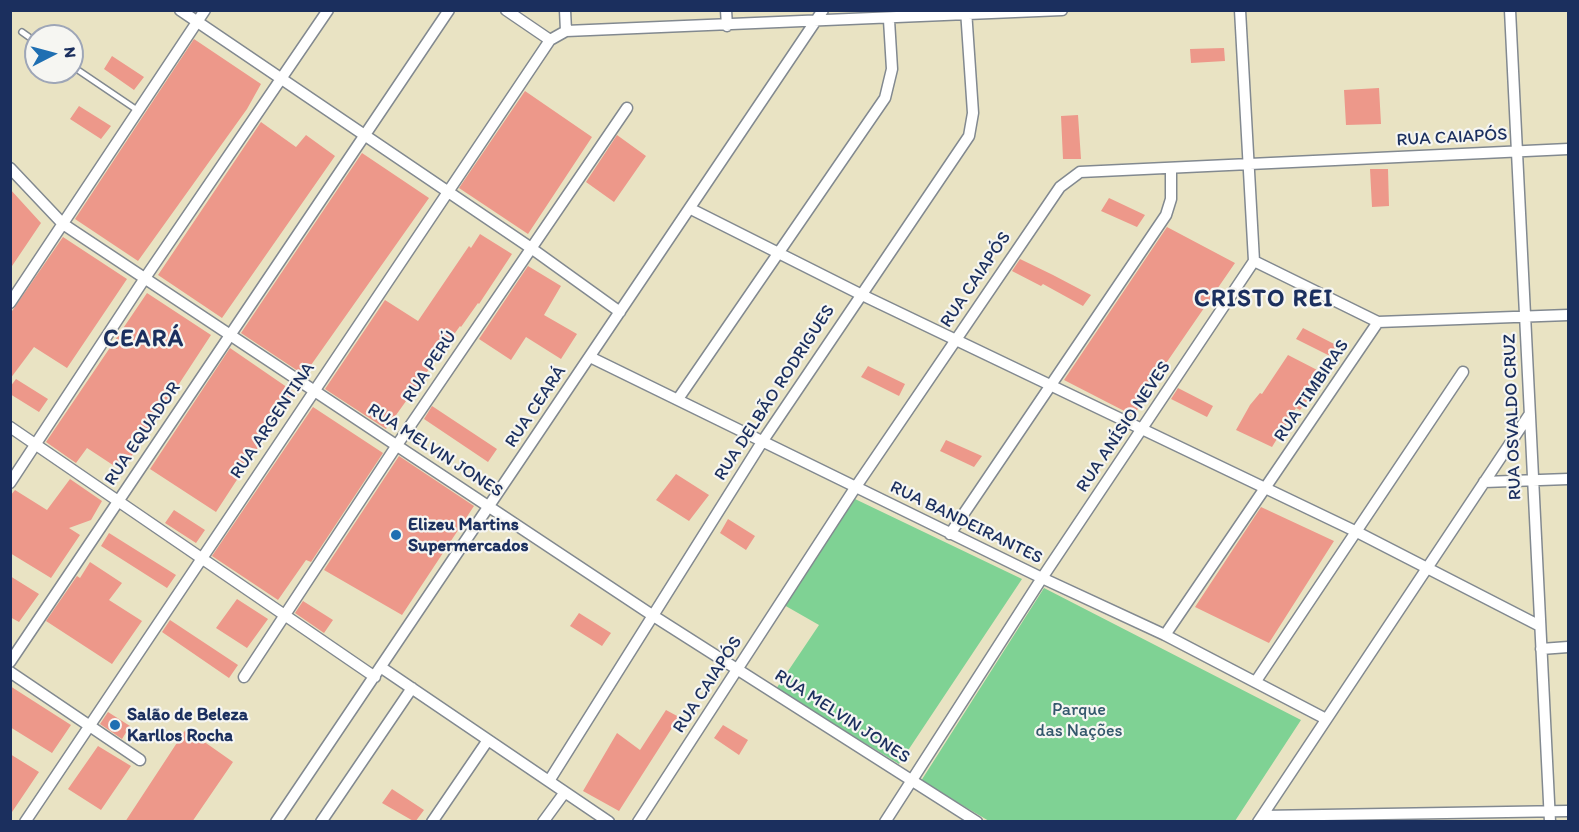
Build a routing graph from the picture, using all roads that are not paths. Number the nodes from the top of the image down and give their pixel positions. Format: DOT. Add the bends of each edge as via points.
graph roads {
  1 [pos="180,10"];
  2 [pos="205,10"];
  3 [pos="328,10"];
  4 [pos="448,10"];
  5 [pos="506,10"];
  6 [pos="565,10"];
  7 [pos="726,10"];
  8 [pos="823,10"];
  9 [pos="1062,10"];
  10 [pos="1240,10"];
  11 [pos="1510,10"];
  12 [pos="966,12"];
  13 [pos="889,20"];
  14 [pos="197,21"];
  15 [pos="815,22"];
  16 [pos="727,26"];
  17 [pos="566,31"];
  18 [pos="550,40"];
  19 [pos="84,74"];
  20 [pos="281,81"];
  21 [pos="627,108"];
  22 [pos="137,110"];
  23 [pos="364,135"];
  24 [pos="1569,149"];
  25 [pos="1516,151"];
  26 [pos="1248,165"];
  27 [pos="10,168"];
  28 [pos="1171,168"];
  29 [pos="447,191"];
  30 [pos="691,209"];
  31 [pos="63,224"];
  32 [pos="531,248"];
  33 [pos="779,253"];
  34 [pos="1254,261"];
  35 [pos="146,278"];
  36 [pos="860,294"];
  37 [pos="10,303"];
  38 [pos="620,312"];
  39 [pos="1569,315"];
  40 [pos="1525,317"];
  41 [pos="1378,322"];
  42 [pos="229,335"];
  43 [pos="955,340"];
  44 [pos="590,357"];
  45 [pos="1463,372"];
  46 [pos="1050,384"];
  47 [pos="313,392"];
  48 [pos="678,399"];
  49 [pos="1529,414"];
  50 [pos="10,427"];
  51 [pos="1142,430"];
  52 [pos="762,442"];
  53 [pos="37,444"];
  54 [pos="397,445"];
  55 [pos="1569,479"];
  56 [pos="1532,480"];
  57 [pos="1484,482"];
  58 [pos="10,483"];
  59 [pos="855,488"];
  60 [pos="1265,489"];
  61 [pos="119,500"];
  62 [pos="488,506"];
  63 [pos="1357,532"];
  64 [pos="950,534"];
  65 [pos="203,557"];
  66 [pos="1426,570"];
  67 [pos="1042,578"];
  68 [pos="285,614"];
  69 [pos="652,615"];
  70 [pos="1540,627"];
  71 [pos="1165,635"];
  72 [pos="1569,647"];
  73 [pos="1541,648"];
  74 [pos="10,662"];
  75 [pos="738,670"];
  76 [pos="10,672"];
  77 [pos="378,672"];
  78 [pos="244,677"];
  79 [pos="1256,681"];
  80 [pos="412,688"];
  81 [pos="1326,719"];
  82 [pos="90,726"];
  83 [pos="488,740"];
  84 [pos="140,760"];
  85 [pos="549,781"];
  86 [pos="910,781"];
  87 [pos="565,792"];
  88 [pos="1569,811"];
  89 [pos="1550,817"];
  90 [pos="1260,819"];
  91 [pos="25,822"];
  92 [pos="276,822"];
  93 [pos="321,822"];
  94 [pos="432,822"];
  95 [pos="543,822"];
  96 [pos="609,822"];
  97 [pos="638,822"];
  98 [pos="885,822"];
  99 [pos="977,822"];
  1 -- 14 [label="street"];
  2 -- 14 [label="street"];
  3 -- 20 [label="street"];
  4 -- 23 [label="street, RUA EQUADOR"];
  5 -- 18 [label="street"];
  6 -- 17 [label="street"];
  7 -- 16 [label="street"];
  8 -- 15 [label="street, RUA CEARÁ"];
  9 -- 12 [label="street"];
  10 -- 26 [label="street"];
  11 -- 25 [label="street, RUA OSVALDO CRUZ"];
  12 -- 13 [label="street"];
  12 -- 36 [label="street, RUA DELBÃO RODRIGUES" via="973,113 969,136"];
  13 -- 15 [label="street"];
  13 -- 33 [label="street" via="892,69 885,98"];
  14 -- 20 [label="street"];
  14 -- 22 [label="street"];
  15 -- 16 [label="street"];
  15 -- 30 [label="street, RUA CEARÁ"];
  16 -- 17 [label="street"];
  17 -- 18 [label="street"];
  18 -- 29 [label="street, RUA ARGENTINA"];
  19 -- 22 [label="lane"];
  20 -- 23 [label="street"];
  20 -- 35 [label="street"];
  21 -- 32 [label="street, RUA PERÚ"];
  22 -- 31 [label="street"];
  23 -- 29 [label="street"];
  23 -- 42 [label="street, RUA EQUADOR"];
  24 -- 25 [label="street, RUA CAIAPÓS"];
  25 -- 26 [label="street, RUA CAIAPÓS"];
  25 -- 40 [label="street, RUA OSVALDO CRUZ"];
  26 -- 28 [label="street, RUA CAIAPÓS"];
  26 -- 34 [label="street"];
  27 -- 31 [label="street, RUA MELVIN JONES"];
  28 -- 43 [label="street, RUA CAIAPÓS" via="1080,172 1070,177"];
  28 -- 46 [label="street" via="1171,199 1166,215"];
  29 -- 32 [label="street"];
  29 -- 47 [label="street, RUA ARGENTINA"];
  30 -- 33 [label="street"];
  30 -- 38 [label="street, RUA CEARÁ"];
  31 -- 35 [label="street, RUA MELVIN JONES"];
  31 -- 37 [label="street"];
  32 -- 38 [label="street"];
  32 -- 54 [label="street, RUA PERÚ"];
  33 -- 36 [label="street"];
  33 -- 48 [label="street"];
  34 -- 41 [label="street"];
  34 -- 51 [label="street, RUA ANÍSIO NEVES"];
  35 -- 42 [label="street, RUA MELVIN JONES"];
  35 -- 53 [label="street"];
  36 -- 43 [label="street"];
  36 -- 52 [label="street, RUA DELBÃO RODRIGUES"];
  38 -- 44 [label="street, RUA CEARÁ"];
  39 -- 40 [label="street"];
  40 -- 41 [label="street"];
  40 -- 49 [label="street, RUA OSVALDO CRUZ"];
  41 -- 60 [label="street, RUA TIMBIRAS"];
  42 -- 47 [label="street, RUA MELVIN JONES"];
  42 -- 61 [label="street, RUA EQUADOR"];
  43 -- 46 [label="street"];
  43 -- 59 [label="street, RUA CAIAPÓS"];
  44 -- 48 [label="street, RUA BANDEIRANTES"];
  44 -- 62 [label="street, RUA CEARÁ"];
  45 -- 63 [label="street"];
  46 -- 51 [label="street"];
  46 -- 64 [label="street"];
  47 -- 54 [label="street, RUA MELVIN JONES"];
  47 -- 65 [label="street, RUA ARGENTINA"];
  48 -- 52 [label="street, RUA BANDEIRANTES"];
  49 -- 56 [label="street, RUA OSVALDO CRUZ"];
  49 -- 57 [label="street"];
  50 -- 53 [label="street"];
  51 -- 60 [label="street"];
  51 -- 67 [label="street, RUA ANÍSIO NEVES"];
  52 -- 59 [label="street, RUA BANDEIRANTES"];
  52 -- 69 [label="street, RUA DELBÃO RODRIGUES"];
  53 -- 58 [label="street"];
  53 -- 61 [label="street"];
  54 -- 62 [label="street, RUA MELVIN JONES"];
  54 -- 68 [label="street, RUA PERÚ"];
  55 -- 56 [label="street"];
  56 -- 57 [label="street"];
  56 -- 70 [label="street, RUA OSVALDO CRUZ"];
  57 -- 66 [label="street"];
  59 -- 64 [label="street, RUA BANDEIRANTES"];
  59 -- 75 [label="street, RUA CAIAPÓS"];
  60 -- 63 [label="street"];
  60 -- 71 [label="street, RUA TIMBIRAS"];
  61 -- 65 [label="street"];
  61 -- 74 [label="street, RUA EQUADOR"];
  62 -- 69 [label="street, RUA MELVIN JONES"];
  62 -- 77 [label="street, RUA CEARÁ"];
  63 -- 66 [label="street"];
  63 -- 79 [label="street"];
  64 -- 67 [label="street, RUA BANDEIRANTES"];
  65 -- 68 [label="street"];
  65 -- 82 [label="street, RUA ARGENTINA"];
  66 -- 70 [label="street"];
  66 -- 81 [label="street"];
  67 -- 71 [label="street, RUA BANDEIRANTES"];
  67 -- 86 [label="street, RUA ANÍSIO NEVES"];
  68 -- 77 [label="street"];
  68 -- 78 [label="street, RUA PERÚ"];
  69 -- 75 [label="street, RUA MELVIN JONES"];
  69 -- 85 [label="street, RUA DELBÃO RODRIGUES"];
  70 -- 73 [label="street, RUA OSVALDO CRUZ"];
  71 -- 79 [label="street, RUA BANDEIRANTES"];
  72 -- 73 [label="street"];
  73 -- 89 [label="street, RUA OSVALDO CRUZ"];
  75 -- 86 [label="street, RUA MELVIN JONES"];
  75 -- 97 [label="street, RUA CAIAPÓS"];
  76 -- 82 [label="street"];
  77 -- 80 [label="street"];
  77 -- 92 [label="street, RUA CEARÁ"];
  79 -- 81 [label="street, RUA BANDEIRANTES"];
  80 -- 83 [label="street"];
  80 -- 93 [label="street"];
  81 -- 90 [label="street"];
  82 -- 84 [label="street"];
  82 -- 91 [label="street, RUA ARGENTINA"];
  83 -- 85 [label="street"];
  83 -- 94 [label="street"];
  85 -- 87 [label="street"];
  86 -- 98 [label="street, RUA ANÍSIO NEVES"];
  86 -- 99 [label="street, RUA MELVIN JONES"];
  87 -- 95 [label="street"];
  87 -- 96 [label="street"];
  88 -- 89 [label="street"];
  89 -- 90 [label="street"];
}
